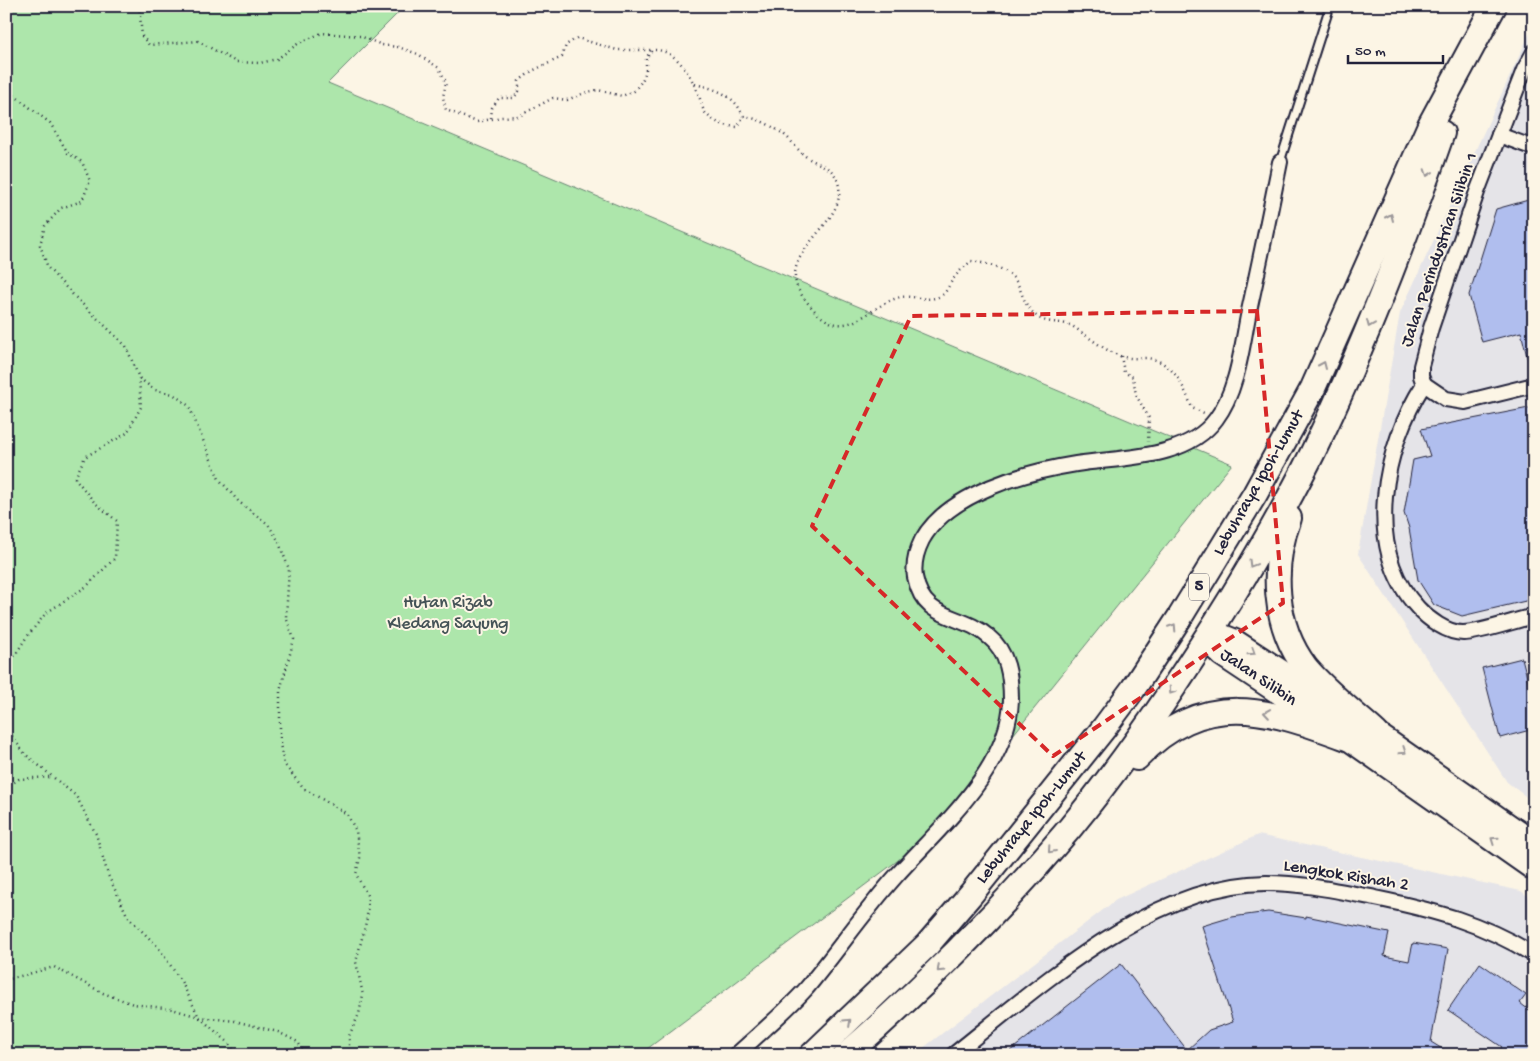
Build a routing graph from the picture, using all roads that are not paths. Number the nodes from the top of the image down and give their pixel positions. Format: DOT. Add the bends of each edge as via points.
graph roads {
  1 [pos="1330,6"];
  2 [pos="1494,6"];
  3 [pos="1474,44"];
  4 [pos="1534,52"];
  5 [pos="1499,134"];
  6 [pos="1534,148"];
  7 [pos="1280,162"];
  8 [pos="1424,384"];
  9 [pos="1534,385"];
  10 [pos="1313,388"];
  11 [pos="1311,455"];
  12 [pos="1534,616"];
  13 [pos="1208,635"];
  14 [pos="1376,733"];
  15 [pos="1347,738"];
  16 [pos="1070,828"];
  17 [pos="1534,844"];
  18 [pos="1534,869"];
  19 [pos="928,944"];
  20 [pos="1534,955"];
  21 [pos="736,1055"];
  22 [pos="812,1055"];
  23 [pos="846,1055"];
  24 [pos="953,1055"];
  1 -- 7 [label="lane"];
  2 -- 3 [label="highway, Lebuhraya Ipoh-Lumut / 5"];
  10 -- 3 [label="highway, Lebuhraya Ipoh-Lumut / 5, one-way" via="1430,125"];
  3 -- 11 [label="highway, Lebuhraya Ipoh-Lumut / 5, one-way" via="1381,298"];
  4 -- 5 [label="street, Jalan Perindustrian Silibin 1"];
  5 -- 6 [label="street"];
  5 -- 8 [label="street, Jalan Perindustrian Silibin 1" via="1431,328 1421,366"];
  7 -- 21 [label="street" via="1239,360 1228,396 1216,419 1200,435 1172,449 1072,464 1005,481 963,500 938,518 921,541 913,565 920,595 942,615 990,637 1002,651 1008,666 1011,704 999,748 950,818 897,875 802,993"];
  8 -- 9 [label="street" via="1446,399 1465,402"];
  8 -- 12 [label="street" via="1402,422 1386,490 1384,528 1389,552 1410,600 1437,624 1463,633"];
  10 -- 13 [label="highway" via="1280,470 1209,596 1204,614"];
  19 -- 10 [label="highway, Lebuhraya Ipoh-Lumut / 5, one-way" via="1011,845 1133,689 1256,494"];
  11 -- 13 [label="highway, Lebuhraya Ipoh-Lumut / 5, one-way" via="1264,544"];
  11 -- 14 [label="highway" via="1280,545 1277,578 1281,609 1286,630 1305,666"];
  13 -- 14 [label="main road, Jalan Silibin, one-way" via="1233,640"];
  13 -- 15 [label="main road, Jalan Silibin" via="1222,656"];
  13 -- 16 [label="highway, Lebuhraya Ipoh-Lumut / 5, one-way" via="1151,720"];
  13 -- 19 [label="highway" via="1183,642 1115,736 1046,823 976,900"];
  14 -- 17 [label="main road, Jalan Silibin, one-way"];
  15 -- 16 [label="highway, one-way" via="1273,713 1207,714 1158,738"];
  18 -- 15 [label="main road, Jalan Silibin, one-way"];
  16 -- 23 [label="highway, Lebuhraya Ipoh-Lumut / 5, one-way" via="967,942"];
  22 -- 19 [label="highway, Lebuhraya Ipoh-Lumut / 5, one-way"];
  20 -- 24 [label="street, Lengkok Rishah 2" via="1454,916 1413,906 1294,884 1237,886 1183,900 1135,922 1053,977"];
}
